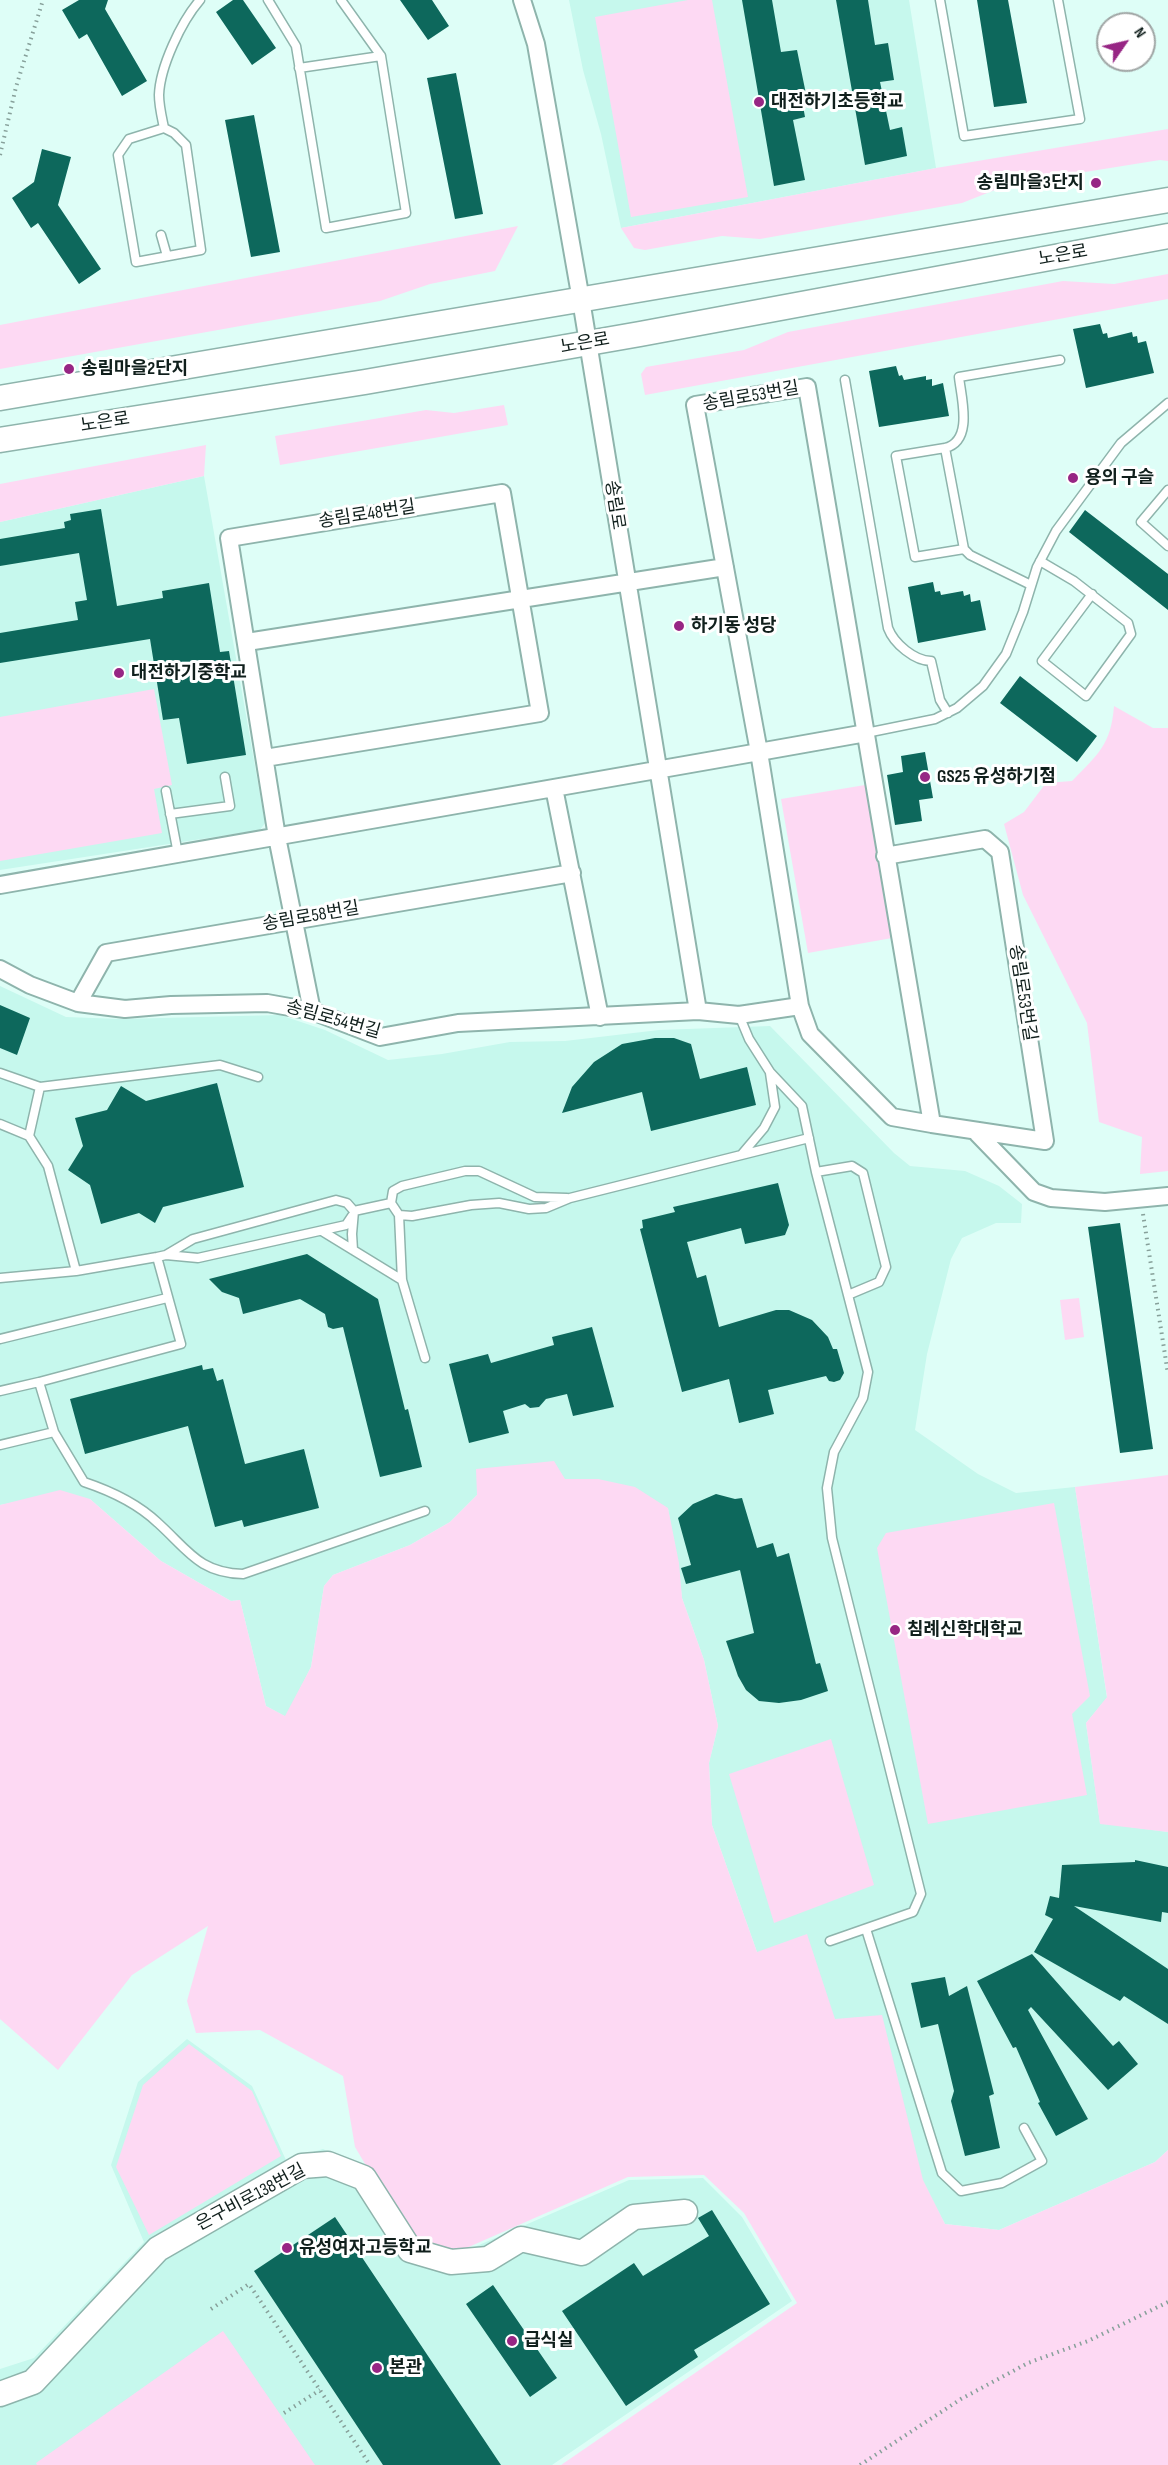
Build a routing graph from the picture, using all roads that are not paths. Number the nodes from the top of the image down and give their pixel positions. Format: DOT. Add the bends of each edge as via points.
graph roads {
  1 [pos="187,0"];
  2 [pos="200,0"];
  3 [pos="268,0"];
  4 [pos="341,0"];
  5 [pos="522,0"];
  6 [pos="940,0"];
  7 [pos="1058,0"];
  8 [pos="193,8"];
  9 [pos="381,56"];
  10 [pos="299,68"];
  11 [pos="164,128"];
  12 [pos="1168,200"];
  13 [pos="161,235"];
  14 [pos="1168,237"];
  15 [pos="167,256"];
  16 [pos="581,300"];
  17 [pos="588,343"];
  18 [pos="1060,360"];
  19 [pos="845,380"];
  20 [pos="0,398"];
  21 [pos="1168,403"];
  22 [pos="0,440"];
  23 [pos="945,448"];
  24 [pos="1168,490"];
  25 [pos="1168,546"];
  26 [pos="964,549"];
  27 [pos="1040,561"];
  28 [pos="725,567"];
  29 [pos="627,582"];
  30 [pos="1031,585"];
  31 [pos="1092,594"];
  32 [pos="520,599"];
  33 [pos="247,642"];
  34 [pos="948,713"];
  35 [pos="866,733"];
  36 [pos="759,752"];
  37 [pos="265,758"];
  38 [pos="658,770"];
  39 [pos="225,777"];
  40 [pos="554,788"];
  41 [pos="166,791"];
  42 [pos="170,814"];
  43 [pos="277,837"];
  44 [pos="178,854"];
  45 [pos="885,856"];
  46 [pos="572,873"];
  47 [pos="0,885"];
  48 [pos="294,920"];
  49 [pos="0,969"];
  50 [pos="78,1003"];
  51 [pos="800,1006"];
  52 [pos="312,1011"];
  53 [pos="698,1011"];
  54 [pos="739,1014"];
  55 [pos="600,1017"];
  56 [pos="0,1072"];
  57 [pos="770,1072"];
  58 [pos="258,1077"];
  59 [pos="39,1087"];
  60 [pos="0,1124"];
  61 [pos="932,1124"];
  62 [pos="975,1131"];
  63 [pos="29,1136"];
  64 [pos="809,1138"];
  65 [pos="742,1155"];
  66 [pos="816,1172"];
  67 [pos="1168,1196"];
  68 [pos="570,1198"];
  69 [pos="391,1203"];
  70 [pos="354,1211"];
  71 [pos="399,1215"];
  72 [pos="322,1231"];
  73 [pos="353,1250"];
  74 [pos="162,1256"];
  75 [pos="76,1271"];
  76 [pos="0,1278"];
  77 [pos="402,1280"];
  78 [pos="848,1295"];
  79 [pos="167,1298"];
  80 [pos="0,1339"];
  81 [pos="425,1358"];
  82 [pos="39,1382"];
  83 [pos="0,1391"];
  84 [pos="54,1432"];
  85 [pos="0,1445"];
  86 [pos="424,1511"];
  87 [pos="866,1929"];
  88 [pos="830,1941"];
  89 [pos="1024,2128"];
  90 [pos="685,2212"];
  91 [pos="0,2394"];
  1 -- 8 [label="lane"];
  2 -- 8 [label="lane"];
  3 -- 10 [label="lane" via="296,46"];
  4 -- 9 [label="lane"];
  5 -- 16 [label="street, 송림로" via="536,44"];
  6 -- 7 [label="lane" via="964,136 1080,119"];
  8 -- 11 [label="lane" via="160,80"];
  9 -- 10 [label="lane"];
  9 -- 10 [label="lane" via="406,213 326,228"];
  11 -- 15 [label="lane" via="186,145 201,250"];
  11 -- 15 [label="lane" via="129,140 118,155 136,262"];
  12 -- 16 [label="street, 노은로"];
  13 -- 15 [label="lane"];
  14 -- 17 [label="street, 노은로"];
  16 -- 17 [label="street, 송림로"];
  16 -- 20 [label="street, 노은로"];
  17 -- 22 [label="street, 노은로"];
  17 -- 29 [label="street, 송림로"];
  18 -- 23 [label="lane" via="959,377 964,420 961,435 952,447"];
  19 -- 34 [label="lane" via="888,628 892,639 922,661 932,661 940,700"];
  21 -- 27 [label="lane" via="1121,443 1056,531"];
  23 -- 26 [label="lane"];
  23 -- 26 [label="lane" via="896,456 915,557"];
  24 -- 25 [label="lane" via="1141,522"];
  26 -- 30 [label="lane"];
  27 -- 30 [label="lane"];
  27 -- 31 [label="lane"];
  28 -- 29 [label="street"];
  28 -- 35 [label="street, 송림로53번길" via="695,405 807,387"];
  28 -- 36 [label="street, 송림로53번길"];
  29 -- 32 [label="street"];
  29 -- 38 [label="street, 송림로"];
  30 -- 34 [label="lane" via="1006,654 983,686"];
  31 -- 31 [label="lane" via="1128,623 1131,634 1086,696 1042,660"];
  32 -- 33 [label="street"];
  32 -- 33 [label="street, 송림로48번길" via="502,493 229,538"];
  32 -- 37 [label="street, 송림로48번길" via="540,713"];
  33 -- 37 [label="street, 송림로48번길"];
  34 -- 35 [label="lane" via="913,725"];
  35 -- 36 [label="street"];
  35 -- 45 [label="street, 송림로53번길"];
  36 -- 38 [label="street"];
  36 -- 51 [label="street, 송림로53번길"];
  37 -- 43 [label="street, 송림로48번길"];
  38 -- 40 [label="street"];
  38 -- 53 [label="street, 송림로"];
  39 -- 42 [label="lane" via="230,806"];
  40 -- 43 [label="street"];
  40 -- 46 [label="street"];
  41 -- 42 [label="lane"];
  42 -- 44 [label="lane"];
  43 -- 44 [label="street"];
  43 -- 48 [label="street, 송림로48번길"];
  44 -- 47 [label="street"];
  45 -- 61 [label="street, 송림로53번길"];
  45 -- 62 [label="street, 송림로53번길" via="985,839 1000,852 1045,1141"];
  46 -- 48 [label="street, 송림로58번길"];
  46 -- 55 [label="street"];
  48 -- 50 [label="street, 송림로58번길" via="106,953"];
  48 -- 52 [label="street, 송림로48번길"];
  49 -- 50 [label="street, 송림로54번길"];
  50 -- 52 [label="street, 송림로54번길" via="125,1010 267,1003"];
  51 -- 54 [label="street"];
  51 -- 61 [label="street, 송림로53번길" via="810,1034 892,1117"];
  52 -- 55 [label="street, 송림로54번길" via="380,1037 458,1023"];
  53 -- 54 [label="street"];
  53 -- 55 [label="street, 송림로54번길"];
  54 -- 57 [label="lane"];
  56 -- 59 [label="lane"];
  57 -- 64 [label="lane" via="802,1106"];
  57 -- 65 [label="lane" via="775,1107"];
  58 -- 59 [label="lane" via="220,1065"];
  59 -- 63 [label="lane"];
  60 -- 63 [label="lane"];
  61 -- 62 [label="street, 송림로53번길"];
  62 -- 67 [label="street" via="1034,1192 1063,1200 1106,1202"];
  63 -- 75 [label="lane" via="48,1166"];
  64 -- 65 [label="lane"];
  64 -- 66 [label="lane"];
  65 -- 68 [label="lane"];
  66 -- 78 [label="lane"];
  66 -- 78 [label="lane" via="852,1166 862,1173 865,1184 886,1266 879,1282"];
  68 -- 69 [label="lane" via="535,1197 479,1171 465,1171 402,1186 393,1191"];
  68 -- 71 [label="lane" via="546,1208 490,1203"];
  69 -- 70 [label="lane"];
  69 -- 71 [label="lane"];
  70 -- 72 [label="lane" via="346,1225"];
  70 -- 73 [label="lane"];
  70 -- 74 [label="lane" via="347,1203 336,1200 193,1239"];
  71 -- 77 [label="lane"];
  72 -- 73 [label="lane"];
  72 -- 74 [label="lane" via="198,1258"];
  73 -- 77 [label="lane"];
  74 -- 75 [label="lane"];
  74 -- 79 [label="lane"];
  75 -- 76 [label="lane"];
  77 -- 81 [label="lane"];
  78 -- 87 [label="lane" via="868,1372 863,1398 834,1452 827,1488 832,1538 921,1894 914,1912"];
  79 -- 80 [label="lane"];
  79 -- 82 [label="lane" via="181,1344"];
  82 -- 83 [label="lane"];
  82 -- 84 [label="lane"];
  84 -- 85 [label="lane"];
  84 -- 86 [label="lane" via="84,1482 109,1490 136,1506 200,1562 223,1574 243,1574"];
  87 -- 88 [label="lane"];
  87 -- 89 [label="lane" via="942,2173 961,2191 1002,2182 1042,2161"];
  90 -- 91 [label="street, 은구비로138번길" via="634,2217 582,2253 521,2239 488,2259 451,2262 410,2250 364,2178 328,2164 302,2166 158,2248 33,2382"];
}
